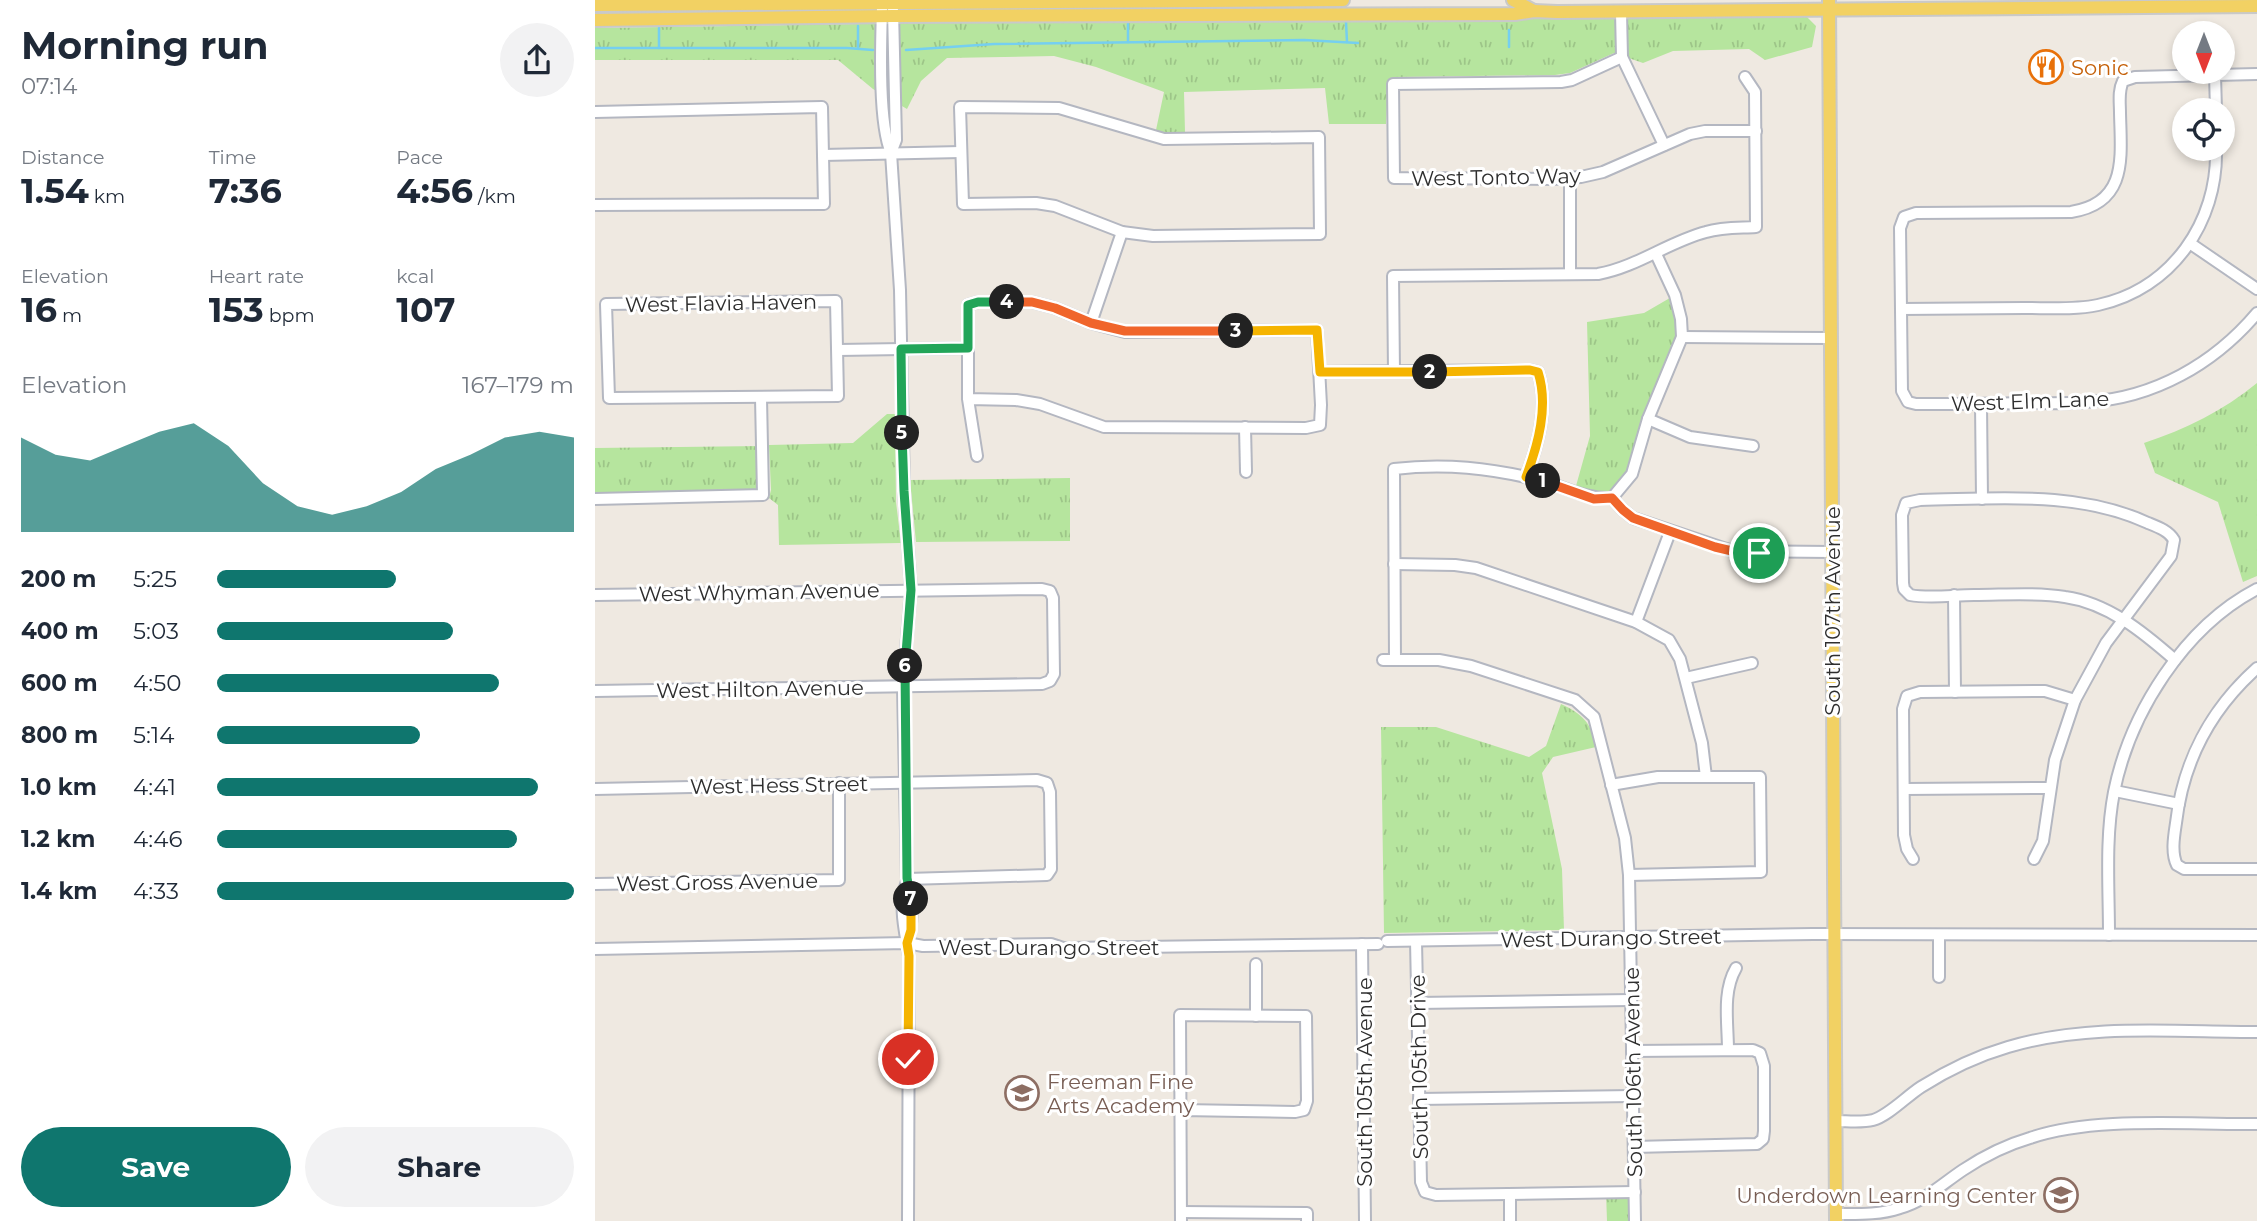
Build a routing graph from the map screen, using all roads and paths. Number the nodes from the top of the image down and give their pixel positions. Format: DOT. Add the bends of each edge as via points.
graph roads {
  1 [pos="1343,0"];
  2 [pos="1513,0"];
  3 [pos="668,2"];
  4 [pos="2094,4"];
  5 [pos="595,5"];
  6 [pos="1829,5"];
  7 [pos="2257,6"];
  8 [pos="888,7"];
  9 [pos="1534,10"];
  10 [pos="1621,12"];
  11 [pos="1342,15"];
  12 [pos="595,20"];
  13 [pos="668,20"];
  14 [pos="1622,57"];
  15 [pos="2257,74"];
  16 [pos="2235,75"];
  17 [pos="2172,76"];
  18 [pos="1745,77"];
  19 [pos="595,112"];
  20 [pos="1756,131"];
  21 [pos="1664,145"];
  22 [pos="961,152"];
  23 [pos="891,153"];
  24 [pos="823,155"];
  25 [pos="2216,161"];
  26 [pos="1570,178"];
  27 [pos="595,205"];
  28 [pos="1122,232"];
  29 [pos="2190,244"];
  30 [pos="1656,254"];
  31 [pos="1570,274"];
  32 [pos="2257,289"];
  33 [pos="1901,309"];
  34 [pos="2257,313"];
  35 [pos="1091,323"];
  36 [pos="1682,337"];
  37 [pos="1831,338"];
  38 [pos="968,348"];
  39 [pos="838,349"];
  40 [pos="901,349"];
  41 [pos="607,352"];
  42 [pos="595,353"];
  43 [pos="1320,372"];
  44 [pos="1394,372"];
  45 [pos="761,398"];
  46 [pos="968,400"];
  47 [pos="1981,404"];
  48 [pos="1649,419"];
  49 [pos="1245,427"];
  50 [pos="1753,446"];
  51 [pos="977,456"];
  52 [pos="1246,472"];
  53 [pos="1526,477"];
  54 [pos="1612,498"];
  55 [pos="595,499"];
  56 [pos="1982,499"];
  57 [pos="1670,532"];
  58 [pos="1832,552"];
  59 [pos="1394,564"];
  60 [pos="2257,589"];
  61 [pos="911,590"];
  62 [pos="595,594"];
  63 [pos="1954,596"];
  64 [pos="2123,620"];
  65 [pos="1636,622"];
  66 [pos="2175,660"];
  67 [pos="1752,663"];
  68 [pos="2257,668"];
  69 [pos="1686,678"];
  70 [pos="1050,681"];
  71 [pos="903,686"];
  72 [pos="595,691"];
  73 [pos="1955,692"];
  74 [pos="2075,700"];
  75 [pos="1706,777"];
  76 [pos="905,782"];
  77 [pos="839,783"];
  78 [pos="1611,785"];
  79 [pos="2049,788"];
  80 [pos="595,789"];
  81 [pos="1904,789"];
  82 [pos="2115,791"];
  83 [pos="2179,804"];
  84 [pos="1913,859"];
  85 [pos="2034,859"];
  86 [pos="2257,869"];
  87 [pos="1629,875"];
  88 [pos="907,878"];
  89 [pos="595,884"];
  90 [pos="1835,934"];
  91 [pos="1939,935"];
  92 [pos="2109,935"];
  93 [pos="2257,935"];
  94 [pos="1630,937"];
  95 [pos="1416,941"];
  96 [pos="907,943"];
  97 [pos="1362,944"];
  98 [pos="595,949"];
  99 [pos="1256,964"];
  100 [pos="1736,968"];
  101 [pos="1939,977"];
  102 [pos="1632,1000"];
  103 [pos="1417,1003"];
  104 [pos="1256,1016"];
  105 [pos="2257,1032"];
  106 [pos="1728,1050"];
  107 [pos="1632,1051"];
  108 [pos="1633,1096"];
  109 [pos="1419,1099"];
  110 [pos="1181,1111"];
  111 [pos="1836,1121"];
  112 [pos="2257,1125"];
  113 [pos="1634,1147"];
  114 [pos="1635,1192"];
  115 [pos="1510,1194"];
  116 [pos="1181,1217"];
  117 [pos="1836,1217"];
  118 [pos="908,1221"];
  119 [pos="1307,1221"];
  120 [pos="1365,1221"];
  121 [pos="1510,1221"];
  122 [pos="1635,1221"];
  1 -- 8 [label="main road"];
  1 -- 11 [label="street"];
  2 -- 9 [label="main road"];
  3 -- 5 [label="main road"];
  3 -- 8 [label="main road"];
  3 -- 13 [label="street"];
  4 -- 6 [label="main road"];
  4 -- 7 [label="main road"];
  6 -- 10 [label="main road"];
  6 -- 37 [label="main road, South 107th Avenue"];
  8 -- 11 [label="main road"];
  8 -- 13 [label="main road"];
  8 -- 23 [label="street" via="896,139"];
  9 -- 10 [label="main road"];
  9 -- 11 [label="main road" via="1515,14"];
  10 -- 14 [label="street"];
  12 -- 13 [label="main road"];
  14 -- 21 [label="street"];
  14 -- 26 [label="street, West Tonto Way" via="1561,82 1393,84 1394,178"];
  15 -- 16 [label="street"];
  17 -- 33 [label="street" via="2123,81 2119,174 2113,188 2096,204 2071,212 1916,213 1905,217 1900,228"];
  18 -- 20 [label="street" via="1755,92"];
  19 -- 24 [label="street" via="822,107"];
  20 -- 21 [label="street, West Tonto Way" via="1705,131"];
  20 -- 30 [label="street" via="1756,227 1705,232"];
  21 -- 26 [label="street, West Tonto Way" via="1604,172"];
  22 -- 23 [label="street"];
  22 -- 28 [label="street" via="963,204 1055,206"];
  22 -- 28 [label="street" via="960,107 1059,108 1164,139 1319,137 1320,234 1153,236"];
  23 -- 24 [label="street"];
  23 -- 40 [label="street"];
  24 -- 27 [label="street" via="824,204"];
  25 -- 29 [label="street" via="2211,199"];
  26 -- 31 [label="street"];
  28 -- 35 [label="street"];
  29 -- 32 [label="street"];
  29 -- 33 [label="street" via="2147,285 2099,304"];
  30 -- 31 [label="street" via="1613,271"];
  30 -- 36 [label="street" via="1675,295"];
  31 -- 44 [label="street" via="1393,276"];
  33 -- 47 [label="street, West Elm Lane" via="1905,399 1916,404"];
  34 -- 47 [label="street, West Elm Lane" via="2209,358 2144,391 2088,402"];
  35 -- 38 [label="street" via="1032,302 978,302 968,305"];
  35 -- 43 [label="street" via="1143,333 1317,330"];
  36 -- 37 [label="street"];
  36 -- 48 [label="street"];
  37 -- 58 [label="main road, South 107th Avenue"];
  38 -- 40 [label="street"];
  38 -- 46 [label="street"];
  39 -- 40 [label="street"];
  39 -- 41 [label="street, West Flavia Haven" via="836,301 606,304"];
  39 -- 45 [label="street" via="838,396"];
  40 -- 61 [label="street"];
  41 -- 42 [label="street"];
  41 -- 45 [label="street" via="609,398"];
  43 -- 44 [label="street"];
  43 -- 49 [label="street" via="1319,425"];
  44 -- 53 [label="street" via="1538,372 1542,384 1539,436"];
  45 -- 55 [label="street" via="763,495"];
  46 -- 49 [label="street" via="1040,404 1104,427"];
  46 -- 51 [label="street"];
  47 -- 56 [label="street"];
  48 -- 50 [label="street" via="1690,437"];
  48 -- 54 [label="street" via="1632,474"];
  49 -- 52 [label="street"];
  53 -- 54 [label="street" via="1594,499"];
  53 -- 59 [label="street" via="1451,465 1394,469"];
  54 -- 57 [label="street" via="1633,518"];
  56 -- 63 [label="street" via="1920,500 1906,503 1902,515 1906,593"];
  56 -- 64 [label="street" via="2052,499 2103,507 2169,534 2175,545 2171,556"];
  57 -- 58 [label="street" via="1732,551"];
  57 -- 65 [label="street"];
  58 -- 90 [label="main road, South 107th Avenue"];
  59 -- 65 [label="street" via="1476,568"];
  59 -- 78 [label="street, South 106th Avenue" via="1389,660 1439,660 1471,666 1575,700 1594,717"];
  60 -- 66 [label="street" via="2203,629"];
  61 -- 62 [label="street, West Whyman Avenue"];
  61 -- 70 [label="street, West Whyman Avenue" via="1049,591 1053,598 1054,674"];
  61 -- 71 [label="street"];
  63 -- 64 [label="street" via="2064,597 2093,604"];
  63 -- 73 [label="street"];
  64 -- 66 [label="street"];
  64 -- 74 [label="street"];
  65 -- 69 [label="street" via="1669,640"];
  66 -- 82 [label="street" via="2142,711 2125,750"];
  67 -- 69 [label="street"];
  68 -- 83 [label="street" via="2207,728 2191,761"];
  69 -- 75 [label="street"];
  70 -- 71 [label="street, West Hilton Avenue"];
  71 -- 72 [label="street, West Hilton Avenue"];
  71 -- 76 [label="street"];
  73 -- 74 [label="street" via="2045,691"];
  73 -- 81 [label="street" via="1907,696 1903,709"];
  74 -- 79 [label="street"];
  75 -- 78 [label="street" via="1646,778"];
  75 -- 87 [label="street" via="1760,777 1761,872"];
  76 -- 77 [label="street, West Hess Street"];
  76 -- 88 [label="street"];
  76 -- 88 [label="street, West Hess Street" via="1047,783 1052,869 1047,875"];
  77 -- 80 [label="street, West Hess Street"];
  77 -- 89 [label="street, West Gross Avenue" via="839,880"];
  78 -- 87 [label="street, South 106th Avenue"];
  79 -- 81 [label="street"];
  79 -- 85 [label="street" via="2043,841"];
  81 -- 84 [label="street" via="1905,842"];
  82 -- 83 [label="street"];
  82 -- 92 [label="street" via="2109,842"];
  83 -- 86 [label="street" via="2174,846 2177,865"];
  87 -- 94 [label="street, South 106th Avenue"];
  88 -- 96 [label="street" via="911,930"];
  90 -- 91 [label="street, West Durango Street"];
  90 -- 94 [label="street, West Durango Street"];
  90 -- 111 [label="main road, South 107th Avenue"];
  91 -- 92 [label="street"];
  91 -- 101 [label="street"];
  92 -- 93 [label="street"];
  94 -- 95 [label="street, West Durango Street"];
  94 -- 102 [label="street, South 106th Avenue"];
  95 -- 97 [label="street, West Durango Street"];
  95 -- 103 [label="street, South 105th Drive"];
  96 -- 97 [label="street, West Durango Street" via="1051,944 1063,948"];
  96 -- 98 [label="street, West Durango Street"];
  96 -- 118 [label="street"];
  97 -- 120 [label="street, South 105th Avenue"];
  99 -- 104 [label="street"];
  100 -- 106 [label="street" via="1727,997"];
  102 -- 103 [label="street"];
  102 -- 107 [label="street, South 106th Avenue"];
  103 -- 109 [label="street, South 105th Drive"];
  104 -- 110 [label="street" via="1179,1015"];
  104 -- 110 [label="street" via="1306,1016 1304,1110"];
  105 -- 111 [label="street" via="2096,1032 2032,1041 1952,1069 1878,1118"];
  106 -- 107 [label="street"];
  106 -- 113 [label="street" via="1760,1053 1765,1130 1760,1142"];
  107 -- 108 [label="street, South 106th Avenue"];
  108 -- 109 [label="street"];
  108 -- 113 [label="street, South 106th Avenue"];
  109 -- 115 [label="street, South 105th Drive" via="1425,1192"];
  110 -- 116 [label="street"];
  111 -- 117 [label="main road, South 107th Avenue"];
  112 -- 117 [label="street" via="2110,1125 2059,1130 1997,1150 1909,1205"];
  113 -- 114 [label="street, South 106th Avenue"];
  114 -- 115 [label="street"];
  114 -- 122 [label="street, South 106th Avenue"];
  115 -- 121 [label="street"];
  116 -- 119 [label="street" via="1307,1213"];
}
